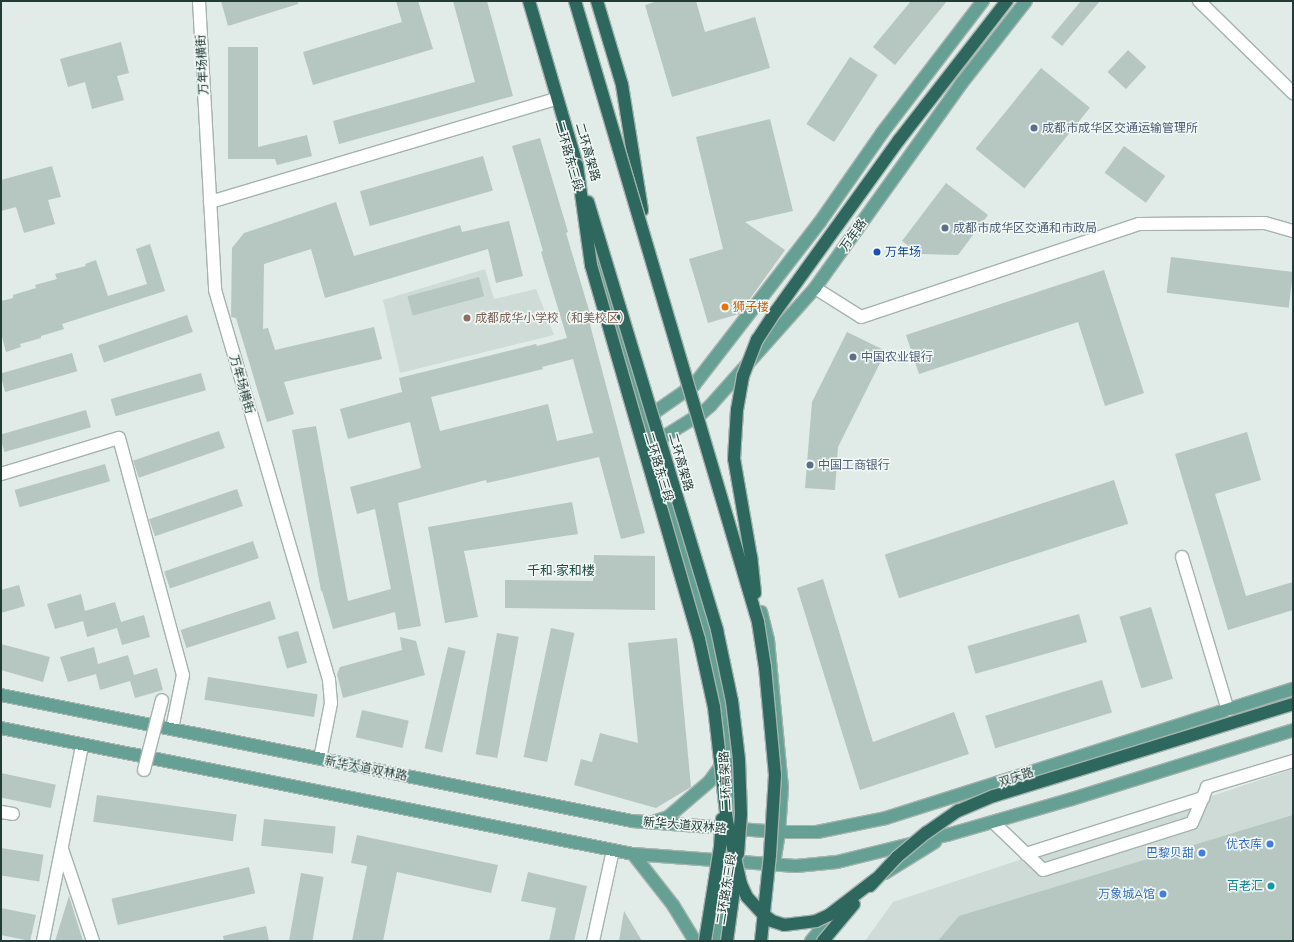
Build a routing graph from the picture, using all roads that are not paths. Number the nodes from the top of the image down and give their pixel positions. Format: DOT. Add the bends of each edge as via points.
graph roads {
  1 [pos="199,1"];
  2 [pos="524,1"];
  3 [pos="530,1"];
  4 [pos="575,1"];
  5 [pos="580,1"];
  6 [pos="597,1"];
  7 [pos="983,1"];
  8 [pos="1007,1"];
  9 [pos="1026,1"];
  10 [pos="1199,1"];
  11 [pos="1293,93"];
  12 [pos="553,100"];
  13 [pos="576,164"];
  14 [pos="210,202"];
  15 [pos="642,210"];
  16 [pos="1293,231"];
  17 [pos="815,288"];
  18 [pos="694,385"];
  19 [pos="702,413"];
  20 [pos="645,419"];
  21 [pos="652,444"];
  22 [pos="1,474"];
  23 [pos="1182,557"];
  24 [pos="758,622"];
  25 [pos="1293,689"];
  26 [pos="1,695"];
  27 [pos="162,700"];
  28 [pos="1293,704"];
  29 [pos="1228,710"];
  30 [pos="1,728"];
  31 [pos="172,729"];
  32 [pos="1293,730"];
  33 [pos="731,734"];
  34 [pos="82,744"];
  35 [pos="320,758"];
  36 [pos="1293,761"];
  37 [pos="144,770"];
  38 [pos="723,794"];
  39 [pos="1203,798"];
  40 [pos="1,812"];
  41 [pos="13,814"];
  42 [pos="653,822"];
  43 [pos="993,822"];
  44 [pos="733,829"];
  45 [pos="779,832"];
  46 [pos="947,835"];
  47 [pos="62,848"];
  48 [pos="612,850"];
  49 [pos="633,854"];
  50 [pos="1026,854"];
  51 [pos="732,862"];
  52 [pos="773,866"];
  53 [pos="876,879"];
  54 [pos="43,941"];
  55 [pos="93,941"];
  56 [pos="593,941"];
  57 [pos="695,941"];
  58 [pos="705,941"];
  59 [pos="717,941"];
  60 [pos="727,941"];
  61 [pos="758,941"];
  62 [pos="761,941"];
  63 [pos="811,941"];
  64 [pos="823,941"];
  1 -- 14 [label="street, 万年场横街"];
  2 -- 12 [label="main road, 二环路东三段"];
  3 -- 13 [label="highway, 二环高架路"];
  4 -- 24 [label="highway, bridge"];
  5 -- 15 [label="main road"];
  6 -- 15 [label="highway" via="622,85"];
  7 -- 18 [label="main road" via="882,133 820,222"];
  8 -- 24 [label="highway, bridge" via="899,140 757,340 743,376 737,410 734,459 751,557"];
  9 -- 17 [label="main road, 万年路" via="960,84"];
  10 -- 11 [label="street"];
  12 -- 14 [label="street"];
  12 -- 20 [label="main road, 二环路东三段"];
  13 -- 38 [label="highway, bridge" via="590,265 699,639 714,707"];
  13 -- 60 [label="highway, 二环高架路, bridge" via="717,630 732,701 739,760 741,814 735,889"];
  14 -- 35 [label="street, 万年场横街" via="215,290 329,680 331,703"];
  15 -- 18 [label="main road"];
  16 -- 17 [label="street" via="1265,223 1139,224 861,317"];
  17 -- 19 [label="main road, 万年路"];
  18 -- 19 [label="main road"];
  18 -- 20 [label="main road"];
  19 -- 21 [label="main road, 万年路"];
  19 -- 45 [label="main road" via="768,640 782,787"];
  20 -- 21 [label="main road, 二环路东三段"];
  21 -- 33 [label="main road, 二环路东三段" via="713,641"];
  22 -- 31 [label="street" via="119,438 183,675"];
  23 -- 29 [label="street"];
  24 -- 62 [label="highway, bridge" via="775,774"];
  25 -- 29 [label="main road, 双庆路"];
  26 -- 31 [label="main road, 新华大道双林路"];
  27 -- 37 [label="street, bridge"];
  28 -- 53 [label="highway, bridge" via="994,796 958,811 897,857"];
  29 -- 45 [label="main road, 双庆路" via="886,818 818,832"];
  30 -- 34 [label="main road"];
  31 -- 35 [label="main road, 新华大道双林路"];
  32 -- 43 [label="main road"];
  33 -- 42 [label="main road" via="724,763 709,782 668,817"];
  33 -- 44 [label="main road, 二环路东三段"];
  34 -- 47 [label="street"];
  34 -- 48 [label="main road"];
  35 -- 42 [label="main road, 新华大道双林路" via="632,821"];
  36 -- 39 [label="street" via="1207,787"];
  38 -- 53 [label="highway, bridge" via="730,840 741,884 747,897 772,921 784,925 816,921 829,916"];
  38 -- 58 [label="highway, bridge" via="720,847"];
  39 -- 50 [label="street"];
  39 -- 50 [label="street" via="1192,823 1177,828 1043,870"];
  40 -- 41 [label="street"];
  42 -- 44 [label="main road, 新华大道双林路"];
  43 -- 46 [label="main road"];
  43 -- 50 [label="street"];
  44 -- 45 [label="main road, 双庆路"];
  44 -- 51 [label="main road, 二环路东三段"];
  45 -- 52 [label="main road"];
  46 -- 52 [label="main road" via="837,862"];
  46 -- 63 [label="main road" via="870,884 838,909"];
  47 -- 54 [label="street"];
  47 -- 55 [label="street"];
  48 -- 49 [label="main road"];
  48 -- 56 [label="street"];
  49 -- 51 [label="main road"];
  49 -- 57 [label="main road" via="673,905"];
  51 -- 52 [label="main road"];
  51 -- 59 [label="main road, 二环路东三段"];
  52 -- 61 [label="main road"];
  53 -- 64 [label="highway, bridge"];
}
